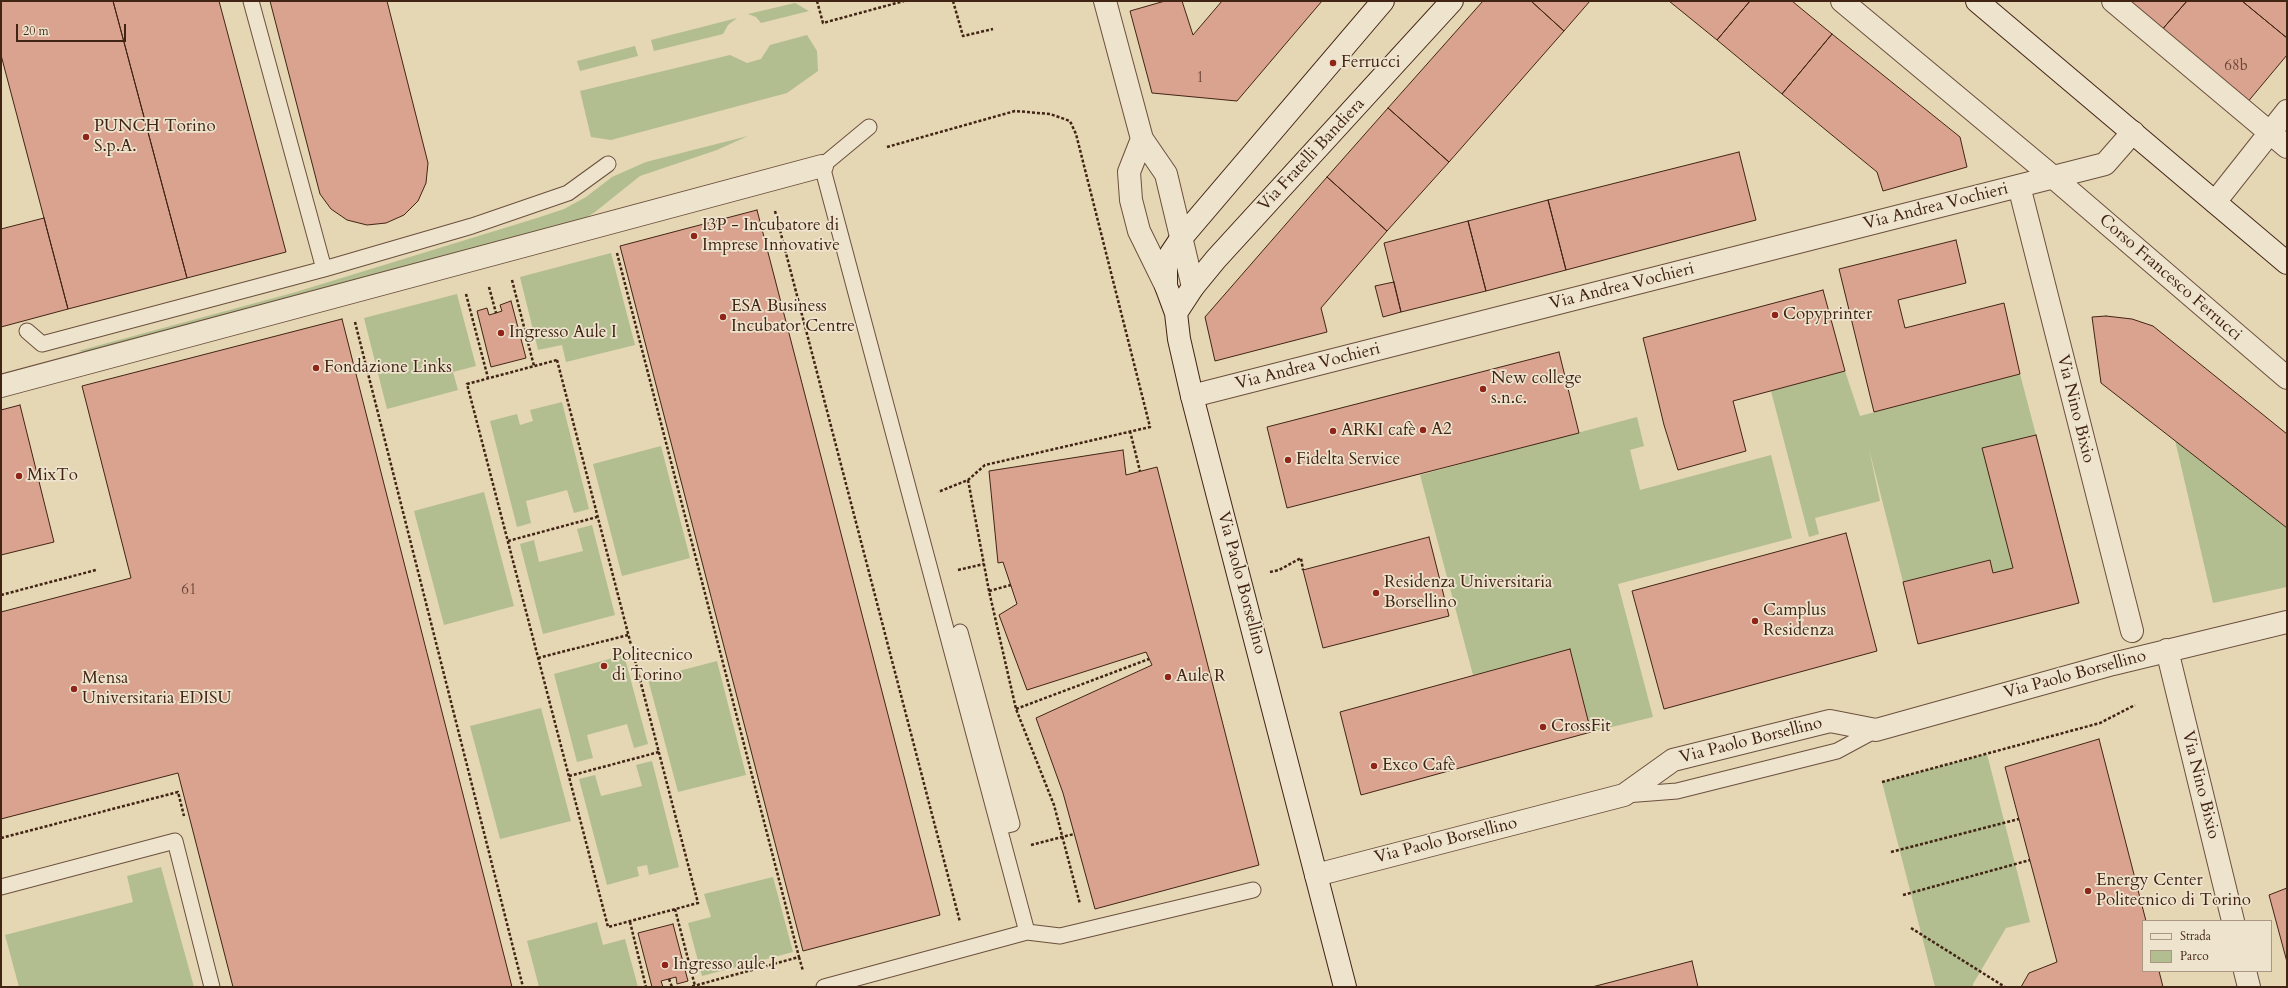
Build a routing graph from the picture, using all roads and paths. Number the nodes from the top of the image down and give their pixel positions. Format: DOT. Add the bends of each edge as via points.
graph roads {
  1 [pos="251,1"];
  2 [pos="817,1"];
  3 [pos="904,1"];
  4 [pos="953,1"];
  5 [pos="1105,1"];
  6 [pos="1383,1"];
  7 [pos="1452,1"];
  8 [pos="1842,1"];
  9 [pos="1976,1"];
  10 [pos="2113,1"];
  11 [pos="993,29"];
  12 [pos="2287,111"];
  13 [pos="869,127"];
  14 [pos="2133,132"];
  15 [pos="2270,134"];
  16 [pos="1142,139"];
  17 [pos="2287,147"];
  18 [pos="608,164"];
  19 [pos="822,166"];
  20 [pos="2053,178"];
  21 [pos="768,181"];
  22 [pos="2019,186"];
  23 [pos="2215,202"];
  24 [pos="610,223"];
  25 [pos="1182,237"];
  26 [pos="504,251"];
  27 [pos="2287,262"];
  28 [pos="458,263"];
  29 [pos="324,269"];
  30 [pos="1166,286"];
  31 [pos="1193,287"];
  32 [pos="348,293"];
  33 [pos="1176,313"];
  34 [pos="27,331"];
  35 [pos="534,366"];
  36 [pos="488,378"];
  37 [pos="2287,378"];
  38 [pos="1,386"];
  39 [pos="1192,396"];
  40 [pos="1130,430"];
  41 [pos="1140,471"];
  42 [pos="968,480"];
  43 [pos="950,489"];
  44 [pos="598,516"];
  45 [pos="508,541"];
  46 [pos="984,564"];
  47 [pos="969,567"];
  48 [pos="96,570"];
  49 [pos="1304,570"];
  50 [pos="1240,579"];
  51 [pos="1011,585"];
  52 [pos="989,591"];
  53 [pos="1,595"];
  54 [pos="2287,622"];
  55 [pos="2132,631"];
  56 [pos="960,632"];
  57 [pos="628,634"];
  58 [pos="2167,650"];
  59 [pos="538,658"];
  60 [pos="1149,659"];
  61 [pos="2135,705"];
  62 [pos="1016,709"];
  63 [pos="1876,730"];
  64 [pos="659,752"];
  65 [pos="569,776"];
  66 [pos="1882,782"];
  67 [pos="1624,795"];
  68 [pos="2019,819"];
  69 [pos="999,827"];
  70 [pos="1074,834"];
  71 [pos="1062,838"];
  72 [pos="1052,840"];
  73 [pos="1891,852"];
  74 [pos="2030,860"];
  75 [pos="1316,875"];
  76 [pos="1,887"];
  77 [pos="1253,890"];
  78 [pos="1903,895"];
  79 [pos="1081,906"];
  80 [pos="675,909"];
  81 [pos="2233,920"];
  82 [pos="630,922"];
  83 [pos="1911,928"];
  84 [pos="962,929"];
  85 [pos="1027,932"];
  86 [pos="799,957"];
  87 [pos="811,970"];
  88 [pos="2245,972"];
  89 [pos="669,979"];
  90 [pos="695,986"];
  91 [pos="212,987"];
  92 [pos="522,987"];
  93 [pos="646,987"];
  94 [pos="672,987"];
  95 [pos="690,987"];
  96 [pos="824,987"];
  97 [pos="1345,987"];
  98 [pos="2005,987"];
  99 [pos="2249,987"];
  1 -- 29 [label="lane"];
  2 -- 3 [label="path" via="823,23"];
  4 -- 11 [label="path" via="963,36"];
  5 -- 16 [label="street"];
  6 -- 25 [label="street"];
  7 -- 31 [label="street, Via Fratelli Bandiera"];
  8 -- 20 [label="street, Corso Francesco Ferrucci"];
  9 -- 14 [label="street"];
  10 -- 15 [label="street"];
  12 -- 15 [label="street"];
  13 -- 19 [label="lane"];
  13 -- 40 [label="path" via="877,146 889,148 1014,111 1050,114 1070,121 1076,134 1150,427"];
  14 -- 20 [label="street" via="2105,164"];
  14 -- 23 [label="street"];
  15 -- 17 [label="street"];
  15 -- 23 [label="street"];
  16 -- 25 [label="street" via="1166,174"];
  16 -- 30 [label="street, Via Paolo Borsellino" via="1129,172 1131,200 1139,231"];
  18 -- 29 [label="lane" via="568,193 472,226"];
  19 -- 21 [label="street"];
  19 -- 69 [label="lane"];
  20 -- 22 [label="street, Via Andrea Vochieri"];
  20 -- 37 [label="street, Corso Francesco Ferrucci"];
  21 -- 24 [label="street"];
  21 -- 84 [label="path"];
  22 -- 39 [label="street, Via Andrea Vochieri"];
  22 -- 55 [label="street, Via Nino Bixio"];
  23 -- 27 [label="street"];
  24 -- 26 [label="street"];
  24 -- 86 [label="path"];
  25 -- 30 [label="street" via="1170,255 1166,267"];
  25 -- 31 [label="street"];
  26 -- 28 [label="street"];
  26 -- 35 [label="path"];
  28 -- 32 [label="street"];
  28 -- 36 [label="path"];
  29 -- 34 [label="lane" via="42,344"];
  30 -- 33 [label="street, Via Paolo Borsellino"];
  31 -- 33 [label="street, Via Fratelli Bandiera"];
  32 -- 38 [label="street"];
  32 -- 92 [label="path"];
  33 -- 39 [label="street, Via Paolo Borsellino"];
  35 -- 36 [label="path"];
  35 -- 44 [label="path" via="557,360"];
  36 -- 45 [label="path" via="467,384"];
  39 -- 50 [label="street, Via Paolo Borsellino"];
  40 -- 41 [label="path"];
  40 -- 42 [label="path" via="985,465"];
  42 -- 43 [label="path"];
  42 -- 46 [label="path"];
  44 -- 45 [label="path"];
  44 -- 57 [label="path"];
  45 -- 59 [label="path"];
  46 -- 47 [label="path"];
  46 -- 52 [label="path"];
  48 -- 53 [label="path"];
  49 -- 50 [label="path" via="1301,558 1279,570"];
  50 -- 75 [label="street, Via Paolo Borsellino"];
  51 -- 52 [label="path"];
  52 -- 62 [label="path"];
  54 -- 58 [label="street, Via Paolo Borsellino"];
  56 -- 69 [label="lane" via="1012,824"];
  57 -- 59 [label="path"];
  57 -- 64 [label="path"];
  58 -- 63 [label="street, Via Paolo Borsellino"];
  58 -- 81 [label="street, Via Nino Bixio"];
  59 -- 65 [label="path"];
  60 -- 62 [label="path"];
  61 -- 66 [label="path" via="2100,723"];
  62 -- 71 [label="path" via="1054,805"];
  63 -- 67 [label="lane" via="1836,751 1677,791"];
  63 -- 67 [label="street, Via Paolo Borsellino" via="1830,721 1673,760"];
  64 -- 65 [label="path"];
  64 -- 80 [label="path" via="698,903"];
  65 -- 82 [label="path" via="608,927"];
  67 -- 75 [label="street, Via Paolo Borsellino"];
  68 -- 73 [label="path"];
  69 -- 85 [label="lane"];
  70 -- 71 [label="path"];
  71 -- 72 [label="path"];
  71 -- 79 [label="path"];
  74 -- 78 [label="path"];
  75 -- 97 [label="street, Via Paolo Borsellino"];
  76 -- 91 [label="lane" via="175,841"];
  77 -- 85 [label="lane" via="1060,936"];
  80 -- 82 [label="path"];
  80 -- 90 [label="path"];
  82 -- 93 [label="path"];
  83 -- 98 [label="path"];
  85 -- 96 [label="lane"];
  86 -- 87 [label="path" via="803,972"];
  86 -- 90 [label="path"];
  88 -- 99 [label="street"];
  89 -- 94 [label="path"];
  90 -- 95 [label="path"];
}
